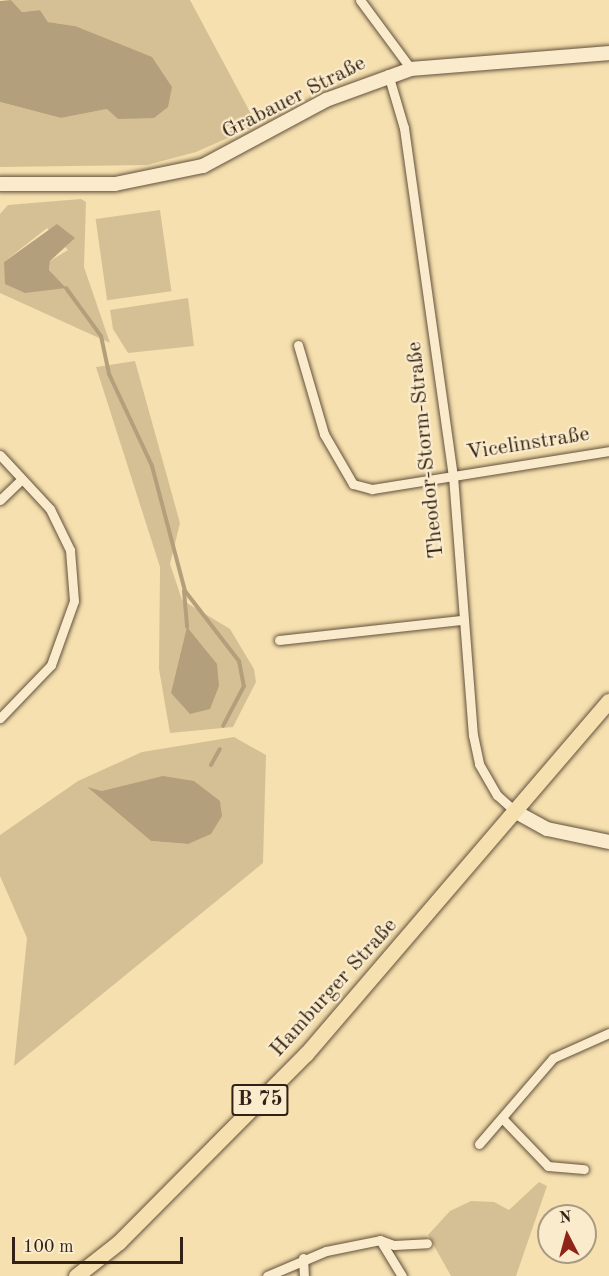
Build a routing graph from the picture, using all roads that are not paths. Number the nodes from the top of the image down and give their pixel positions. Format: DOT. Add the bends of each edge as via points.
graph roads {
  1 [pos="360,0"];
  2 [pos="609,53"];
  3 [pos="411,69"];
  4 [pos="388,74"];
  5 [pos="0,184"];
  6 [pos="298,345"];
  7 [pos="609,452"];
  8 [pos="0,455"];
  9 [pos="453,476"];
  10 [pos="22,479"];
  11 [pos="0,500"];
  12 [pos="461,620"];
  13 [pos="279,640"];
  14 [pos="609,701"];
  15 [pos="0,718"];
  16 [pos="516,812"];
  17 [pos="609,842"];
  18 [pos="609,1033"];
  19 [pos="502,1118"];
  20 [pos="479,1144"];
  21 [pos="584,1169"];
  22 [pos="380,1240"];
  23 [pos="427,1243"];
  24 [pos="303,1258"];
  25 [pos="76,1276"];
  26 [pos="267,1276"];
  27 [pos="304,1276"];
  28 [pos="402,1276"];
  1 -- 3 [label="street"];
  2 -- 3 [label="main road, Grabauer Straße"];
  3 -- 4 [label="main road, Grabauer Straße"];
  4 -- 5 [label="main road, Grabauer Straße" via="203,166 115,184"];
  4 -- 9 [label="street, Theodor-Storm-Straße" via="404,128"];
  6 -- 9 [label="street, Vicelinstraße" via="324,434 353,484 372,489"];
  7 -- 9 [label="street, Vicelinstraße"];
  8 -- 10 [label="street"];
  9 -- 12 [label="street, Theodor-Storm-Straße"];
  10 -- 11 [label="street"];
  10 -- 15 [label="street" via="50,509 70,550 74,601 51,665"];
  12 -- 13 [label="street"];
  12 -- 16 [label="street, Theodor-Storm-Straße" via="479,764 497,795"];
  14 -- 16 [label="main road, B 75"];
  16 -- 17 [label="main road" via="547,830"];
  16 -- 25 [label="main road, Hamburger Straße / B 75" via="306,1054 119,1242"];
  18 -- 19 [label="street" via="553,1058"];
  19 -- 20 [label="street"];
  19 -- 21 [label="street" via="548,1166"];
  22 -- 23 [label="street" via="394,1245"];
  22 -- 24 [label="street"];
  22 -- 28 [label="street"];
  24 -- 26 [label="street"];
  24 -- 27 [label="street"];
}
